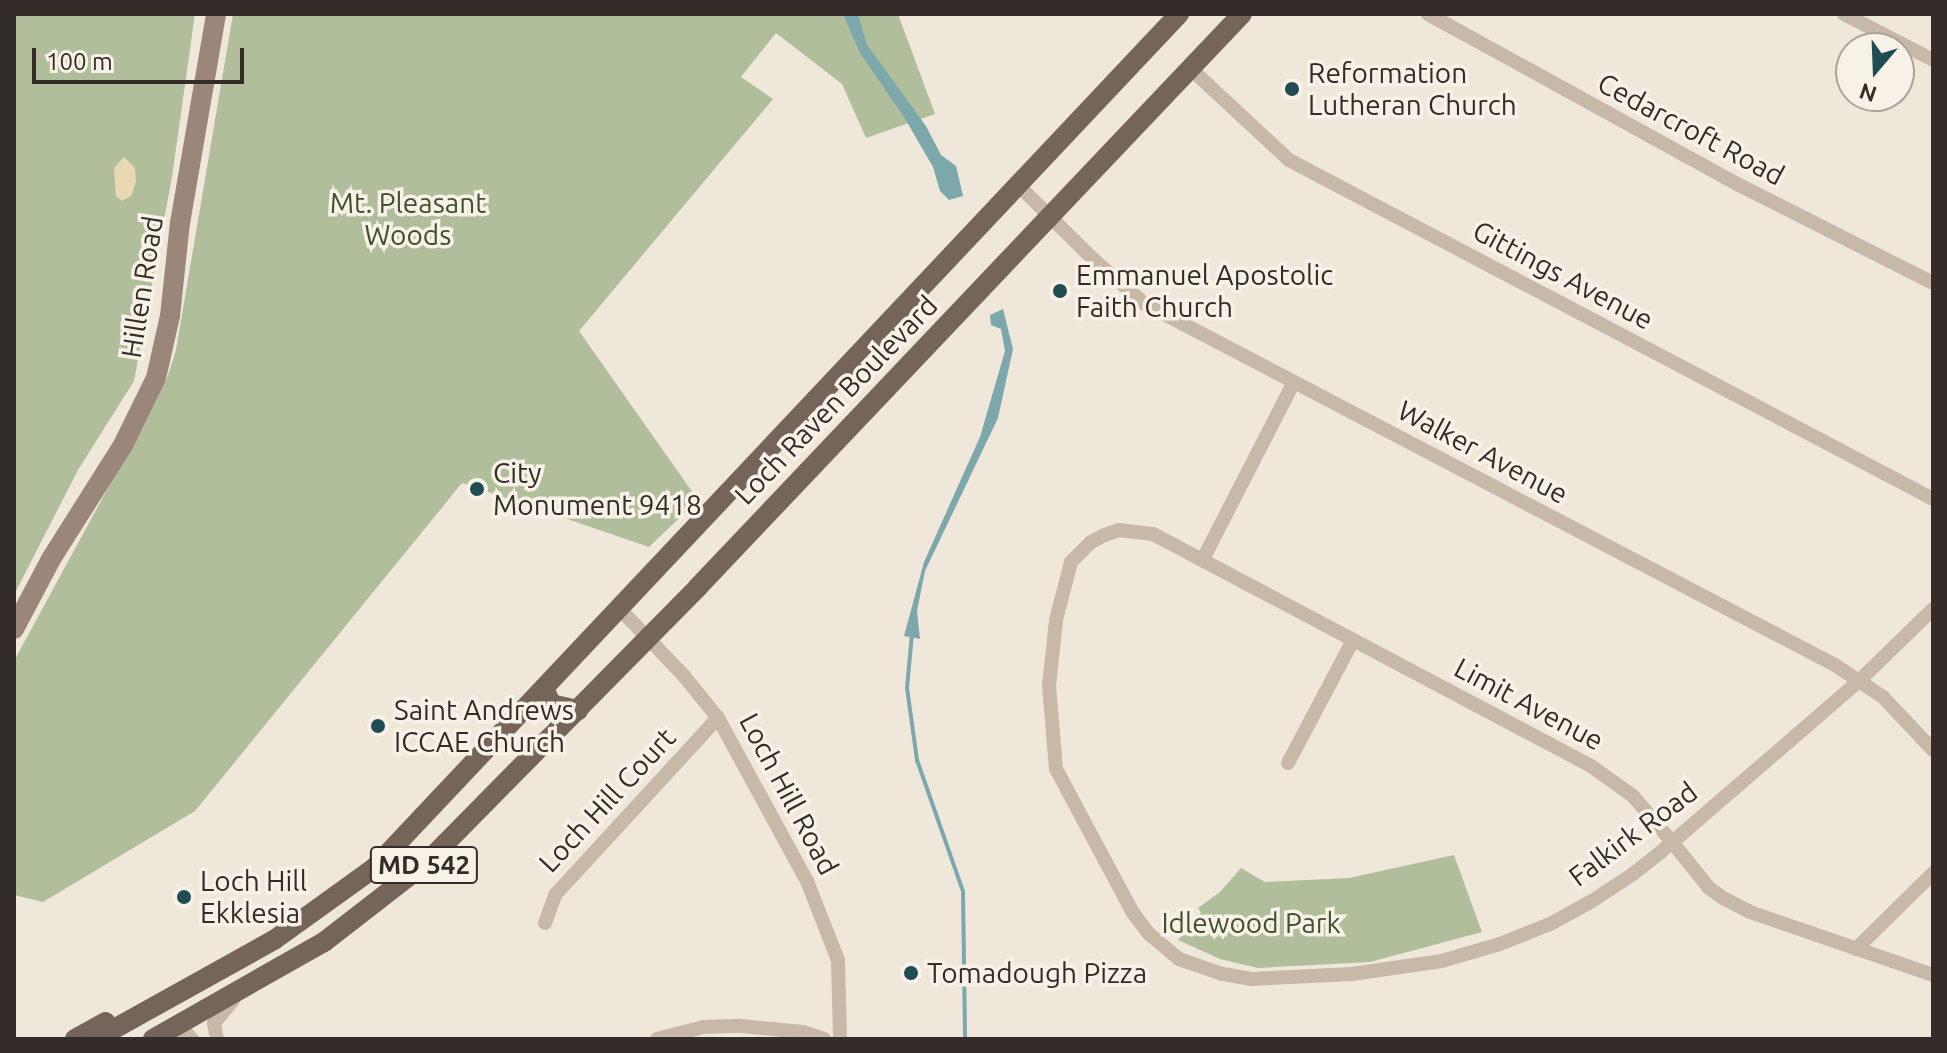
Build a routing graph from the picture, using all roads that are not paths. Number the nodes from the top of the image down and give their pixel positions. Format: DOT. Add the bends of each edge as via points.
graph roads {
  1 [pos="216,14"];
  2 [pos="1179,14"];
  3 [pos="1242,14"];
  4 [pos="1428,14"];
  5 [pos="1844,14"];
  6 [pos="1933,60"];
  7 [pos="1190,68"];
  8 [pos="1018,185"];
  9 [pos="1049,217"];
  10 [pos="1933,283"];
  11 [pos="1294,382"];
  12 [pos="1933,499"];
  13 [pos="1077,554"];
  14 [pos="1203,559"];
  15 [pos="619,608"];
  16 [pos="1933,609"];
  17 [pos="14,629"];
  18 [pos="648,638"];
  19 [pos="1353,640"];
  20 [pos="1859,681"];
  21 [pos="544,688"];
  22 [pos="578,710"];
  23 [pos="718,718"];
  24 [pos="1933,750"];
  25 [pos="1288,763"];
  26 [pos="1672,842"];
  27 [pos="1933,873"];
  28 [pos="311,916"];
  29 [pos="545,923"];
  30 [pos="1856,949"];
  31 [pos="1933,975"];
  32 [pos="245,989"];
  33 [pos="160,1006"];
  34 [pos="185,1032"];
  35 [pos="792,1035"];
  36 [pos="75,1039"];
  37 [pos="96,1039"];
  38 [pos="153,1039"];
  39 [pos="217,1039"];
  40 [pos="657,1039"];
  41 [pos="824,1039"];
  42 [pos="840,1039"];
  1 -- 17 [label="street, Hillen Road" via="156,378 123,445"];
  2 -- 8 [label="main road, Loch Raven Boulevard"];
  3 -- 7 [label="main road, Loch Raven Boulevard"];
  4 -- 10 [label="street, Cedarcroft Road" via="1726,178"];
  5 -- 6 [label="street"];
  7 -- 9 [label="main road, Loch Raven Boulevard"];
  7 -- 12 [label="street, Gittings Avenue" via="1289,160"];
  8 -- 9 [label="street, Walker Avenue"];
  8 -- 15 [label="main road, Loch Raven Boulevard"];
  9 -- 11 [label="street, Walker Avenue" via="1145,304"];
  9 -- 18 [label="main road, Loch Raven Boulevard / MD 542"];
  11 -- 14 [label="street"];
  11 -- 20 [label="street, Walker Avenue"];
  13 -- 14 [label="street, Limit Avenue" via="1105,535 1137,530"];
  13 -- 26 [label="street, Falkirk Road" via="1065,575 1053,641 1052,755 1062,785 1133,913 1179,959 1206,971 1251,979 1366,973 1442,961 1550,924 1633,874"];
  14 -- 19 [label="street, Limit Avenue"];
  15 -- 18 [label="street, Loch Hill Road"];
  15 -- 21 [label="main road, Loch Raven Boulevard / MD 542"];
  16 -- 20 [label="street, Falkirk Road"];
  18 -- 22 [label="main road, Loch Raven Boulevard / MD 542"];
  18 -- 23 [label="street, Loch Hill Road"];
  19 -- 25 [label="street"];
  19 -- 26 [label="street, Limit Avenue" via="1591,766 1633,796"];
  20 -- 24 [label="street, Walker Avenue" via="1911,724"];
  20 -- 26 [label="street, Falkirk Road"];
  21 -- 22 [label="main road" via="551,704"];
  21 -- 28 [label="main road, Loch Raven Boulevard / MD 542" via="374,868"];
  22 -- 32 [label="main road, Loch Raven Boulevard / MD 542" via="427,862 324,942"];
  23 -- 29 [label="street, Loch Hill Court" via="555,895"];
  23 -- 42 [label="street, Loch Hill Road" via="828,926 838,960"];
  26 -- 30 [label="street, Limit Avenue" via="1709,888 1725,899"];
  27 -- 30 [label="street"];
  28 -- 33 [label="main road, Loch Raven Boulevard / MD 542"];
  28 -- 34 [label="main road" via="298,944 192,1004"];
  30 -- 31 [label="street, Limit Avenue"];
  32 -- 34 [label="main road, Loch Raven Boulevard / MD 542"];
  32 -- 39 [label="street" via="218,1015 213,1031"];
  33 -- 36 [label="main road" via="114,1018"];
  33 -- 37 [label="main road, Loch Raven Boulevard / MD 542"];
  34 -- 38 [label="main road, Loch Raven Boulevard / MD 542"];
  35 -- 40 [label="street" via="741,1026 703,1027"];
  35 -- 41 [label="street"];
}
